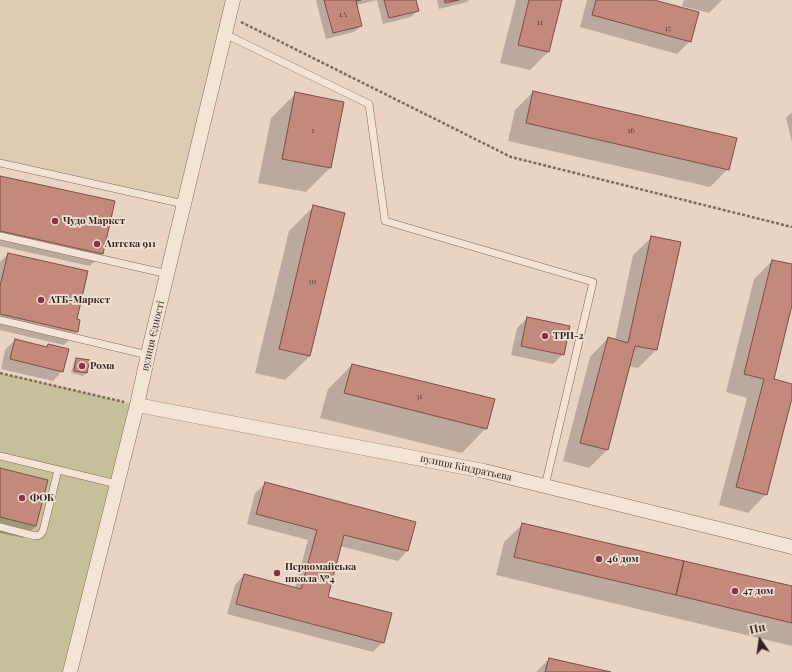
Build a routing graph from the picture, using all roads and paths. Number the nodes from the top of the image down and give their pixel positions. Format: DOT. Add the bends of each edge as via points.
graph roads {
  1 [pos="234,0"];
  2 [pos="230,16"];
  3 [pos="225,34"];
  4 [pos="0,162"];
  5 [pos="184,204"];
  6 [pos="792,227"];
  7 [pos="0,236"];
  8 [pos="168,274"];
  9 [pos="0,320"];
  10 [pos="148,355"];
  11 [pos="0,373"];
  12 [pos="137,405"];
  13 [pos="0,456"];
  14 [pos="58,470"];
  15 [pos="117,484"];
  16 [pos="545,486"];
  17 [pos="0,527"];
  18 [pos="792,547"];
  19 [pos="70,672"];
  1 -- 2 [label="street, вулиця Єдності"];
  2 -- 3 [label="street, вулиця Єдності"];
  2 -- 6 [label="path" via="511,157"];
  3 -- 5 [label="street, вулиця Єдності"];
  3 -- 16 [label="lane" via="369,104 385,221 593,282"];
  4 -- 5 [label="lane"];
  5 -- 8 [label="street, вулиця Єдності"];
  7 -- 8 [label="lane"];
  8 -- 10 [label="street, вулиця Єдності"];
  9 -- 10 [label="lane"];
  10 -- 12 [label="street, вулиця Єдності"];
  11 -- 12 [label="path"];
  12 -- 15 [label="street, вулиця Єдності"];
  12 -- 16 [label="street, вулиця Кіндратьєва" via="484,471"];
  13 -- 14 [label="lane"];
  14 -- 15 [label="lane"];
  14 -- 17 [label="lane" via="43,532 40,535"];
  15 -- 19 [label="street, вулиця Єдності"];
  16 -- 18 [label="street, вулиця Кіндратьєва"];
}
